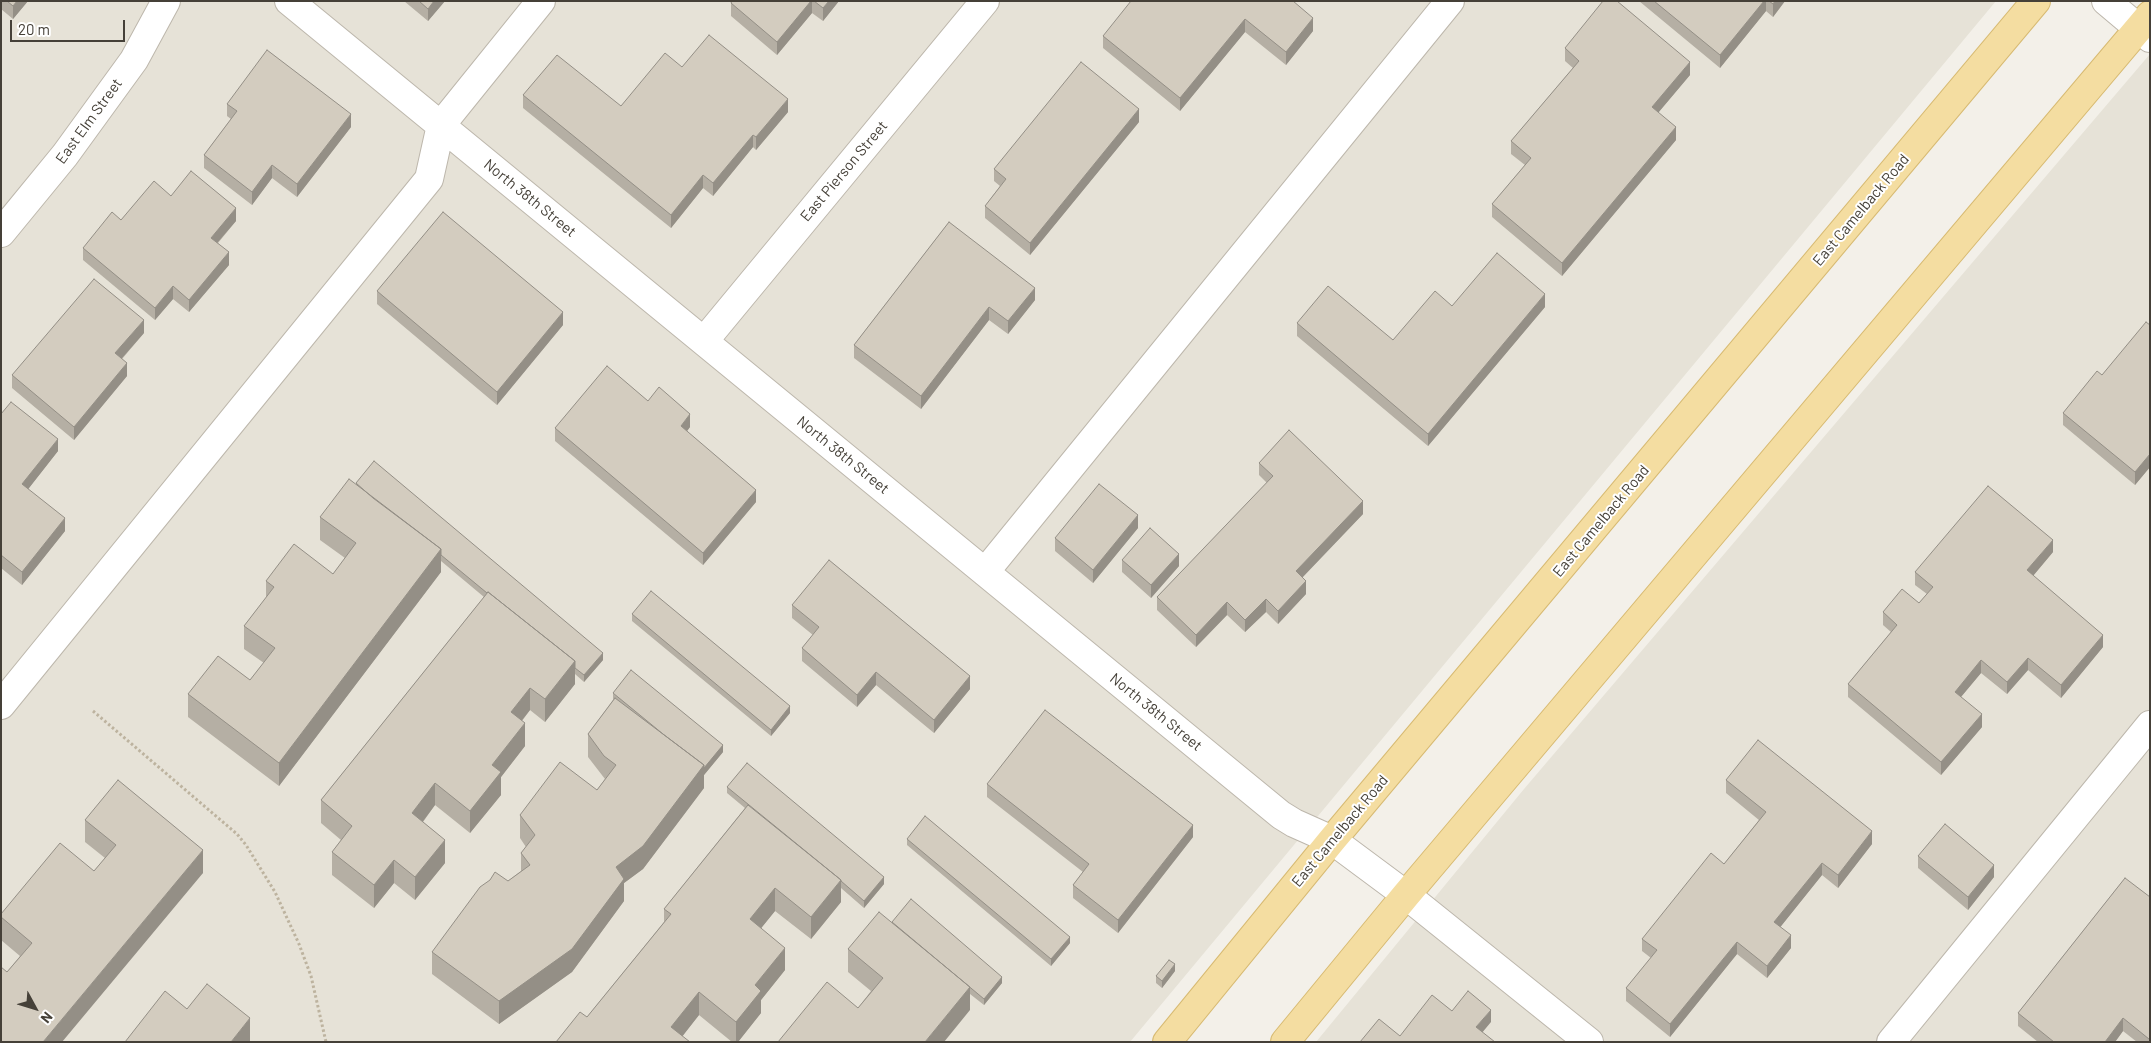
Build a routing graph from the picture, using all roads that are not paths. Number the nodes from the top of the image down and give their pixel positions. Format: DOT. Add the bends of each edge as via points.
graph roads {
  1 [pos="166,1"];
  2 [pos="289,1"];
  3 [pos="541,1"];
  4 [pos="984,1"];
  5 [pos="1450,1"];
  6 [pos="2036,1"];
  7 [pos="2106,1"];
  8 [pos="2146,27"];
  9 [pos="441,124"];
  10 [pos="1,233"];
  11 [pos="704,341"];
  12 [pos="985,572"];
  13 [pos="1,705"];
  14 [pos="2150,724"];
  15 [pos="1332,840"];
  16 [pos="1406,895"];
  17 [pos="1167,1042"];
  18 [pos="1285,1042"];
  19 [pos="1589,1042"];
  20 [pos="1891,1042"];
  1 -- 10 [label="street, East Elm Street" via="134,60 65,155"];
  2 -- 9 [label="street, North 38th Street"];
  3 -- 9 [label="street"];
  4 -- 11 [label="street, East Pierson Street"];
  5 -- 12 [label="street"];
  6 -- 15 [label="main road, East Camelback Road"];
  7 -- 8 [label="street"];
  8 -- 16 [label="main road"];
  9 -- 11 [label="street, North 38th Street"];
  9 -- 13 [label="street" via="429,179"];
  11 -- 12 [label="street, North 38th Street"];
  12 -- 15 [label="street, North 38th Street" via="1281,815"];
  14 -- 20 [label="street"];
  15 -- 16 [label="street, North 38th Street"];
  15 -- 17 [label="main road, East Camelback Road"];
  16 -- 18 [label="main road"];
  16 -- 19 [label="street"];
}
